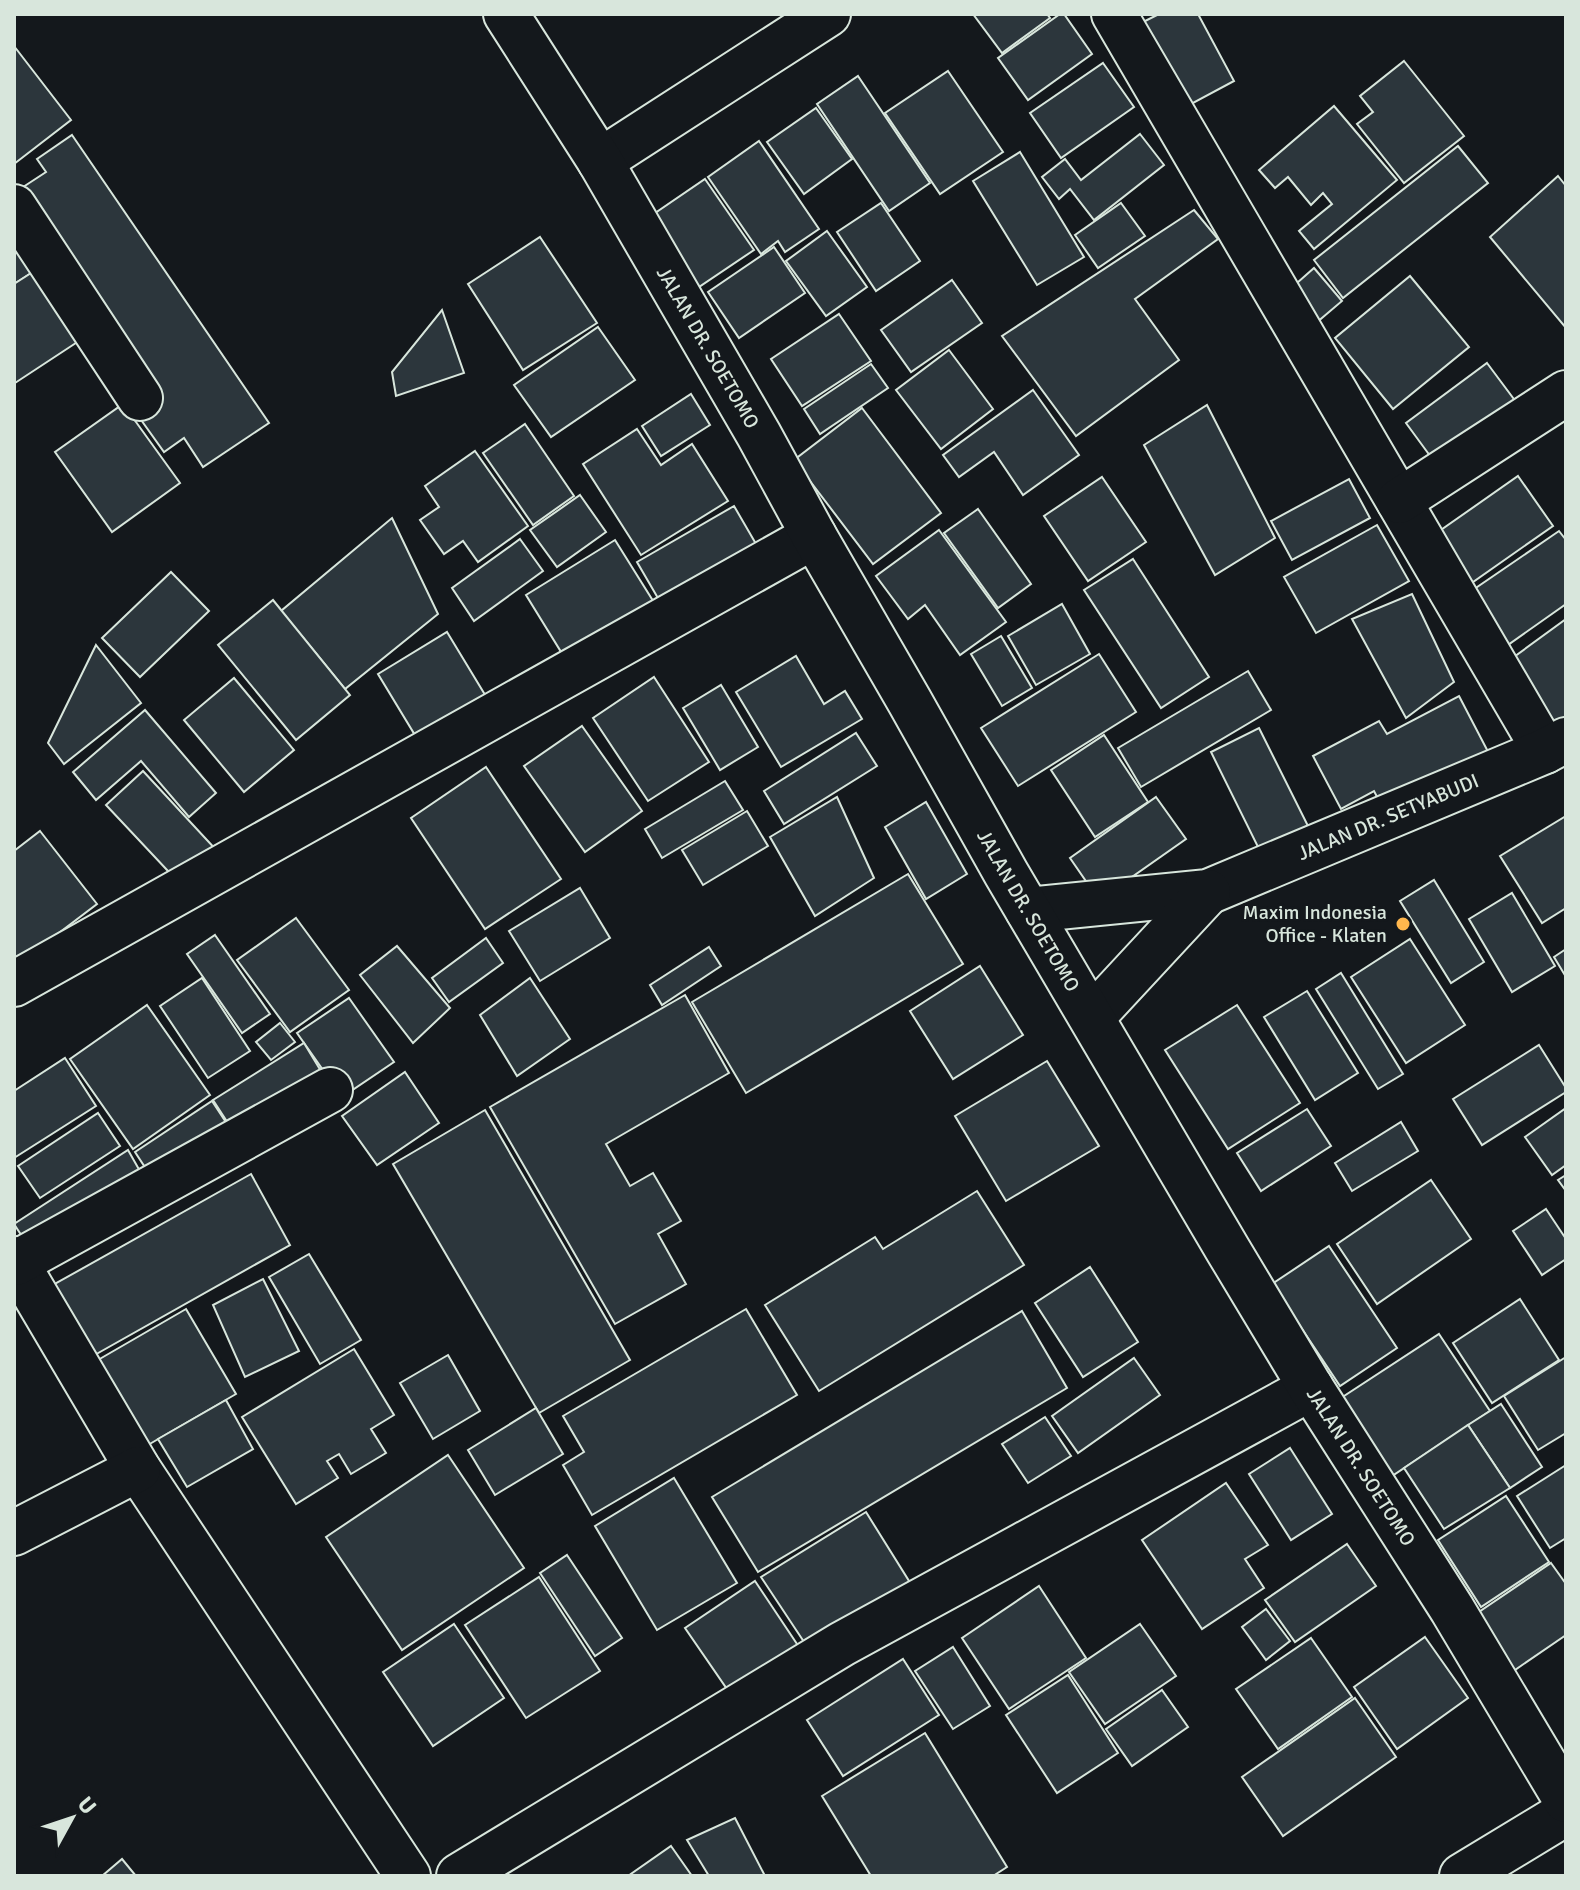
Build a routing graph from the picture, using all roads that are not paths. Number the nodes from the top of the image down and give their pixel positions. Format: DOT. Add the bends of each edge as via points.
graph roads {
  1 [pos="506,14"];
  2 [pos="828,14"];
  3 [pos="1114,14"];
  4 [pos="600,161"];
  5 [pos="14,207"];
  6 [pos="1566,393"];
  7 [pos="140,398"];
  8 [pos="1399,501"];
  9 [pos="814,536"];
  10 [pos="1556,746"];
  11 [pos="1208,892"];
  12 [pos="1028,910"];
  13 [pos="14,984"];
  14 [pos="1092,1017"];
  15 [pos="330,1090"];
  16 [pos="15,1261"];
  17 [pos="1311,1388"];
  18 [pos="138,1469"];
  19 [pos="14,1533"];
  20 [pos="1566,1800"];
  21 [pos="1566,1813"];
  22 [pos="408,1876"];
  23 [pos="459,1876"];
  24 [pos="1462,1876"];
  1 -- 4 [label="street, JALAN DR. SOETOMO"];
  2 -- 4 [label="street"];
  3 -- 8 [label="street"];
  4 -- 9 [label="street, JALAN DR. SOETOMO"];
  5 -- 7 [label="street"];
  6 -- 8 [label="street"];
  8 -- 10 [label="street"];
  9 -- 12 [label="street, JALAN DR. SOETOMO"];
  9 -- 13 [label="street"];
  10 -- 11 [label="street, JALAN DR. SETYABUDI"];
  11 -- 12 [label="street, JALAN DR. SETYABUDI"];
  11 -- 14 [label="street, JALAN DR. SETYABUDI"];
  12 -- 14 [label="street, JALAN DR. SOETOMO"];
  14 -- 17 [label="street, JALAN DR. SOETOMO"];
  15 -- 16 [label="street"];
  16 -- 18 [label="street"];
  17 -- 20 [label="street, JALAN DR. SOETOMO"];
  17 -- 23 [label="street" via="842,1644"];
  18 -- 19 [label="street"];
  18 -- 22 [label="street"];
  21 -- 24 [label="street"];
}
